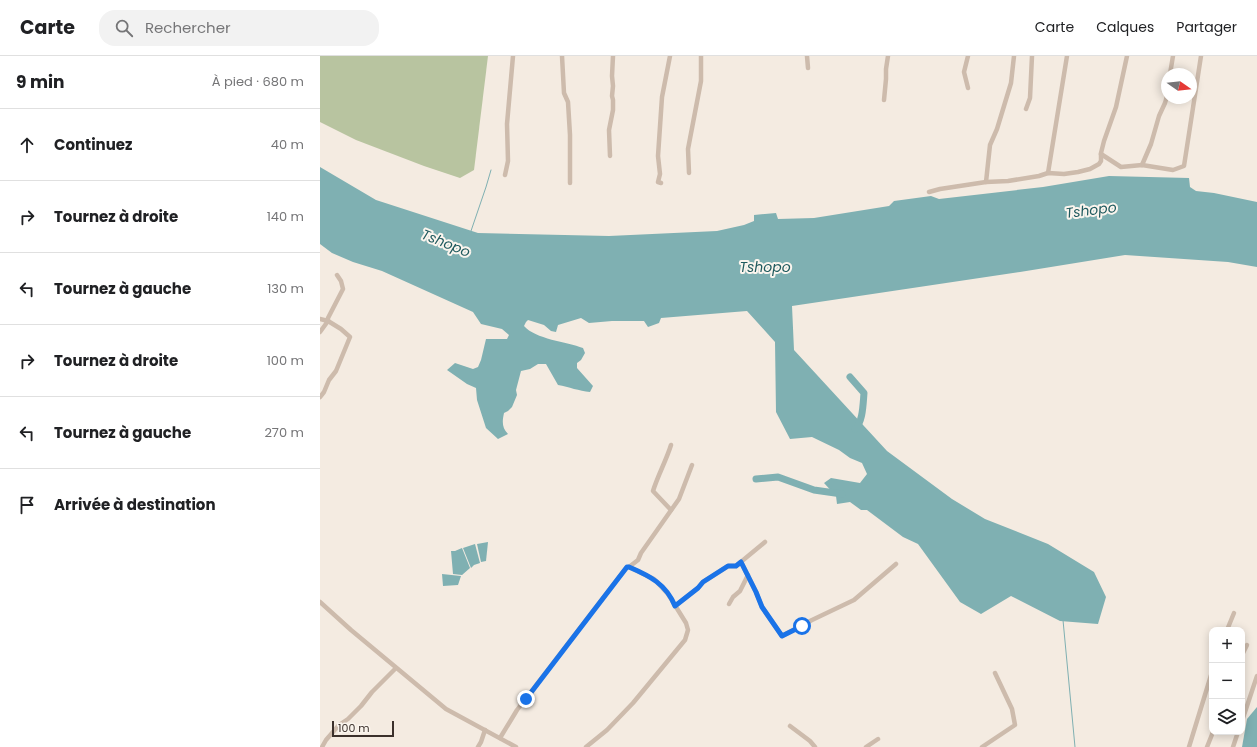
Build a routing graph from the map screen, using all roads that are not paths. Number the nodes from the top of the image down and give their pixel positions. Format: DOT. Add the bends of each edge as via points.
graph roads {
  1 [pos="513,56"];
  2 [pos="562,56"];
  3 [pos="613,56"];
  4 [pos="670,56"];
  5 [pos="701,56"];
  6 [pos="807,56"];
  7 [pos="888,56"];
  8 [pos="968,56"];
  9 [pos="1014,56"];
  10 [pos="1032,56"];
  11 [pos="1067,56"];
  12 [pos="1127,56"];
  13 [pos="1173,56"];
  14 [pos="1201,56"];
  15 [pos="808,68"];
  16 [pos="1171,68"];
  17 [pos="968,88"];
  18 [pos="884,100"];
  19 [pos="1165,104"];
  20 [pos="1026,109"];
  21 [pos="1101,154"];
  22 [pos="610,156"];
  23 [pos="1142,165"];
  24 [pos="689,173"];
  25 [pos="1048,173"];
  26 [pos="505,175"];
  27 [pos="986,182"];
  28 [pos="570,183"];
  29 [pos="661,183"];
  30 [pos="929,192"];
  31 [pos="337,275"];
  32 [pos="320,319"];
  33 [pos="328,321"];
  34 [pos="320,332"];
  35 [pos="320,397"];
  36 [pos="671,445"];
  37 [pos="692,465"];
  38 [pos="671,510"];
  39 [pos="765,542"];
  40 [pos="741,562"];
  41 [pos="896,564"];
  42 [pos="629,567"];
  43 [pos="748,575"];
  44 [pos="320,602"];
  45 [pos="729,604"];
  46 [pos="675,606"];
  47 [pos="1234,613"];
  48 [pos="1228,627"];
  49 [pos="1247,645"];
  50 [pos="1245,649"];
  51 [pos="396,668"];
  52 [pos="995,673"];
  53 [pos="1257,676"];
  54 [pos="1209,682"];
  55 [pos="1245,712"];
  56 [pos="790,726"];
  57 [pos="485,730"];
  58 [pos="1212,735"];
  59 [pos="1237,735"];
  60 [pos="500,738"];
  61 [pos="878,739"];
  62 [pos="322,747"];
  63 [pos="478,747"];
  64 [pos="516,747"];
  65 [pos="586,747"];
  66 [pos="815,747"];
  67 [pos="866,747"];
  68 [pos="982,747"];
  69 [pos="1189,747"];
  70 [pos="1207,747"];
  71 [pos="1233,747"];
  1 -- 26 [label="street" via="506,124 508,161"];
  2 -- 28 [label="street" via="564,93 568,102"];
  3 -- 22 [label="street"];
  4 -- 29 [label="street" via="662,93 658,144 658,182"];
  5 -- 24 [label="street" via="701,81 688,149"];
  6 -- 15 [label="street"];
  7 -- 18 [label="street"];
  8 -- 17 [label="street" via="964,72"];
  9 -- 27 [label="street" via="1011,83 990,145"];
  10 -- 20 [label="street" via="1030,98"];
  11 -- 25 [label="street"];
  12 -- 21 [label="street" via="1116,107"];
  13 -- 16 [label="street"];
  14 -- 23 [label="street" via="1184,166 1173,170"];
  19 -- 23 [label="street"];
  21 -- 23 [label="street" via="1121,167"];
  21 -- 25 [label="street" via="1100,163 1090,169 1064,174"];
  25 -- 27 [label="street"];
  27 -- 30 [label="street"];
  31 -- 33 [label="street" via="343,289"];
  32 -- 33 [label="street"];
  33 -- 34 [label="street"];
  33 -- 35 [label="street" via="350,337 336,371"];
  36 -- 38 [label="street" via="653,491"];
  37 -- 38 [label="street" via="679,499"];
  38 -- 42 [label="street" via="638,560"];
  39 -- 40 [label="street"];
  40 -- 43 [label="street"];
  40 -- 46 [label="street" via="736,566 728,566 703,582"];
  41 -- 43 [label="street" via="854,600 782,636 762,607"];
  42 -- 46 [label="street" via="654,579"];
  42 -- 60 [label="street" via="517,710"];
  43 -- 45 [label="street" via="740,591"];
  44 -- 51 [label="street"];
  46 -- 65 [label="street" via="686,623 688,630 685,640 634,703"];
  47 -- 48 [label="street"];
  49 -- 50 [label="street"];
  51 -- 57 [label="street" via="446,709"];
  51 -- 62 [label="street" via="361,706 339,725"];
  52 -- 68 [label="street" via="1012,709 1015,725"];
  53 -- 55 [label="street"];
  54 -- 69 [label="street"];
  56 -- 66 [label="street"];
  57 -- 60 [label="street"];
  57 -- 63 [label="street"];
  58 -- 70 [label="street"];
  59 -- 71 [label="street"];
  60 -- 64 [label="street"];
  61 -- 67 [label="street"];
}
